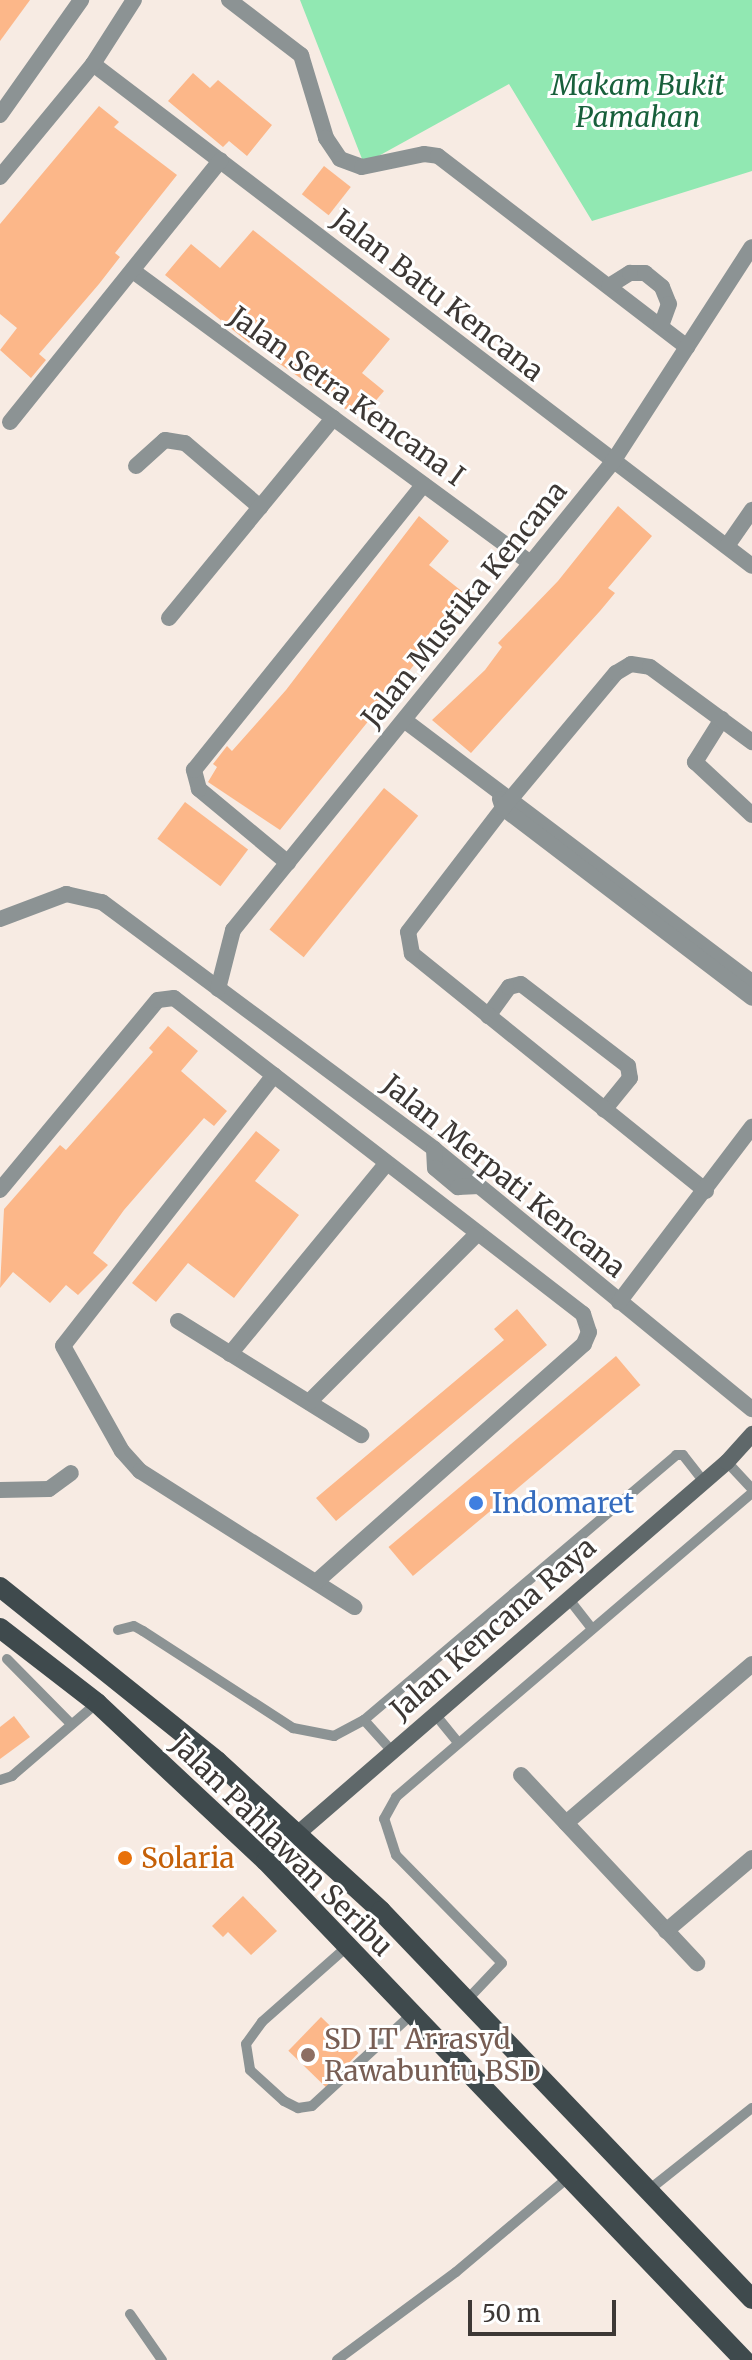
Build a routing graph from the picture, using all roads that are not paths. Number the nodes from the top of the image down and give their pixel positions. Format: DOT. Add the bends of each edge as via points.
graph roads {
  1 [pos="81,0"];
  2 [pos="134,0"];
  3 [pos="229,0"];
  4 [pos="93,64"];
  5 [pos="0,115"];
  6 [pos="221,160"];
  7 [pos="0,177"];
  8 [pos="752,247"];
  9 [pos="133,271"];
  10 [pos="609,286"];
  11 [pos="661,326"];
  12 [pos="687,347"];
  13 [pos="333,418"];
  14 [pos="10,422"];
  15 [pos="612,463"];
  16 [pos="136,466"];
  17 [pos="423,485"];
  18 [pos="260,507"];
  19 [pos="752,510"];
  20 [pos="727,546"];
  21 [pos="530,563"];
  22 [pos="752,566"];
  23 [pos="169,618"];
  24 [pos="722,719"];
  25 [pos="404,720"];
  26 [pos="752,742"];
  27 [pos="504,799"];
  28 [pos="752,815"];
  29 [pos="288,863"];
  30 [pos="0,919"];
  31 [pos="752,982"];
  32 [pos="218,989"];
  33 [pos="752,998"];
  34 [pos="488,1016"];
  35 [pos="274,1075"];
  36 [pos="604,1110"];
  37 [pos="752,1127"];
  38 [pos="434,1149"];
  39 [pos="386,1164"];
  40 [pos="446,1177"];
  41 [pos="479,1186"];
  42 [pos="0,1190"];
  43 [pos="706,1191"];
  44 [pos="430,1198"];
  45 [pos="476,1235"];
  46 [pos="619,1302"];
  47 [pos="178,1321"];
  48 [pos="230,1354"];
  49 [pos="309,1402"];
  50 [pos="752,1409"];
  51 [pos="752,1434"];
  52 [pos="361,1435"];
  53 [pos="727,1462"];
  54 [pos="71,1473"];
  55 [pos="704,1482"];
  56 [pos="0,1490"];
  57 [pos="752,1490"];
  58 [pos="316,1582"];
  59 [pos="0,1587"];
  60 [pos="568,1598"];
  61 [pos="354,1607"];
  62 [pos="0,1628"];
  63 [pos="592,1629"];
  64 [pos="118,1630"];
  65 [pos="20,1641"];
  66 [pos="7,1659"];
  67 [pos="752,1664"];
  68 [pos="0,1670"];
  69 [pos="97,1703"];
  70 [pos="434,1713"];
  71 [pos="364,1720"];
  72 [pos="71,1724"];
  73 [pos="457,1741"];
  74 [pos="391,1750"];
  75 [pos="521,1775"];
  76 [pos="0,1780"];
  77 [pos="566,1823"];
  78 [pos="295,1832"];
  79 [pos="752,1858"];
  80 [pos="266,1861"];
  81 [pos="666,1931"];
  82 [pos="350,1944"];
  83 [pos="697,1963"];
  84 [pos="466,2001"];
  85 [pos="411,2015"];
  86 [pos="752,2108"];
  87 [pos="570,2176"];
  88 [pos="650,2189"];
  89 [pos="752,2299"];
  90 [pos="130,2314"];
  91 [pos="162,2360"];
  92 [pos="337,2360"];
  93 [pos="744,2360"];
  1 -- 5 [label="street"];
  2 -- 4 [label="street"];
  3 -- 10 [label="street" via="301,55 326,138 340,159 362,167 438,156"];
  4 -- 6 [label="street, Jalan Batu Kencana"];
  4 -- 7 [label="street"];
  6 -- 9 [label="street"];
  6 -- 15 [label="street, Jalan Batu Kencana"];
  8 -- 12 [label="street, Jalan Mustika Kencana"];
  9 -- 13 [label="street, Jalan Setra Kencana I"];
  9 -- 14 [label="street"];
  10 -- 11 [label="street"];
  10 -- 11 [label="street" via="630,273 645,273 662,287 669,304"];
  11 -- 12 [label="street"];
  12 -- 15 [label="street, Jalan Mustika Kencana"];
  13 -- 17 [label="street, Jalan Setra Kencana I"];
  13 -- 18 [label="street"];
  15 -- 20 [label="street, Jalan Batu Kencana"];
  15 -- 21 [label="street, Jalan Mustika Kencana"];
  16 -- 18 [label="street" via="165,440 185,443"];
  17 -- 21 [label="street, Jalan Setra Kencana I"];
  17 -- 29 [label="street" via="194,770 199,789"];
  18 -- 23 [label="street"];
  19 -- 20 [label="street"];
  20 -- 22 [label="street, Jalan Batu Kencana"];
  21 -- 25 [label="street, Jalan Mustika Kencana"];
  24 -- 26 [label="street"];
  24 -- 27 [label="street" via="650,667 631,664 616,673"];
  24 -- 28 [label="street" via="695,762"];
  25 -- 27 [label="street"];
  25 -- 29 [label="street, Jalan Mustika Kencana"];
  27 -- 31 [label="street"];
  27 -- 33 [label="street"];
  27 -- 34 [label="street" via="411,925 407,938 412,954"];
  29 -- 32 [label="street, Jalan Mustika Kencana" via="233,930"];
  30 -- 32 [label="street, Jalan Merpati Kencana" via="66,894 84,895 102,902"];
  32 -- 38 [label="street, Jalan Merpati Kencana"];
  34 -- 36 [label="street"];
  34 -- 36 [label="street" via="509,987 521,984 628,1066 630,1078"];
  35 -- 39 [label="street"];
  35 -- 42 [label="street" via="174,998 163,997"];
  35 -- 58 [label="street" via="63,1346 122,1451 140,1471"];
  36 -- 43 [label="street"];
  37 -- 43 [label="street"];
  38 -- 40 [label="street" via="432,1163"];
  38 -- 41 [label="street, Jalan Merpati Kencana"];
  39 -- 44 [label="street"];
  39 -- 48 [label="street"];
  40 -- 41 [label="street" via="465,1189"];
  40 -- 44 [label="street"];
  41 -- 46 [label="street, Jalan Merpati Kencana"];
  43 -- 46 [label="street"];
  44 -- 45 [label="street"];
  45 -- 49 [label="street"];
  45 -- 58 [label="street" via="583,1314 589,1332 584,1344"];
  46 -- 50 [label="street, Jalan Merpati Kencana"];
  47 -- 48 [label="street"];
  48 -- 49 [label="street"];
  49 -- 52 [label="street"];
  51 -- 53 [label="street, Jalan Kencana Raya"];
  53 -- 55 [label="street, Jalan Kencana Raya"];
  53 -- 57 [label="lane"];
  54 -- 56 [label="street" via="49,1489"];
  55 -- 60 [label="street, Jalan Kencana Raya"];
  55 -- 71 [label="lane" via="683,1455 676,1455"];
  57 -- 63 [label="lane"];
  58 -- 61 [label="street"];
  59 -- 78 [label="main road, Jalan Pahlawan Seribu" via="217,1761"];
  60 -- 63 [label="lane"];
  60 -- 70 [label="street, Jalan Kencana Raya"];
  62 -- 65 [label="main road, Jalan Pahlawan Seribu"];
  63 -- 73 [label="lane"];
  64 -- 71 [label="lane" via="134,1626 143,1631 293,1728 334,1736"];
  65 -- 66 [label="lane"];
  65 -- 69 [label="main road, Jalan Pahlawan Seribu"];
  66 -- 68 [label="lane"];
  66 -- 72 [label="lane"];
  67 -- 77 [label="street"];
  69 -- 72 [label="lane"];
  69 -- 80 [label="main road, Jalan Pahlawan Seribu"];
  70 -- 73 [label="lane"];
  70 -- 74 [label="street, Jalan Kencana Raya"];
  71 -- 74 [label="lane"];
  72 -- 76 [label="lane" via="12,1776"];
  73 -- 84 [label="lane" via="396,1797 384,1819 396,1855 502,1963"];
  74 -- 78 [label="street, Jalan Kencana Raya"];
  75 -- 77 [label="street"];
  77 -- 81 [label="street"];
  78 -- 80 [label="street, Jalan Kencana Raya"];
  78 -- 84 [label="main road, Jalan Pahlawan Seribu" via="381,1911"];
  79 -- 81 [label="street"];
  80 -- 82 [label="main road, Jalan Pahlawan Seribu"];
  81 -- 83 [label="street"];
  82 -- 85 [label="main road, Jalan Pahlawan Seribu"];
  82 -- 85 [label="lane" via="262,2022 246,2044 250,2070 284,2101 298,2108 312,2106"];
  84 -- 88 [label="main road, Jalan Pahlawan Seribu"];
  85 -- 87 [label="main road, Jalan Pahlawan Seribu"];
  86 -- 88 [label="lane"];
  87 -- 92 [label="lane" via="456,2272"];
  87 -- 93 [label="main road, Jalan Pahlawan Seribu"];
  88 -- 89 [label="main road, Jalan Pahlawan Seribu"];
  90 -- 91 [label="lane"];
}
